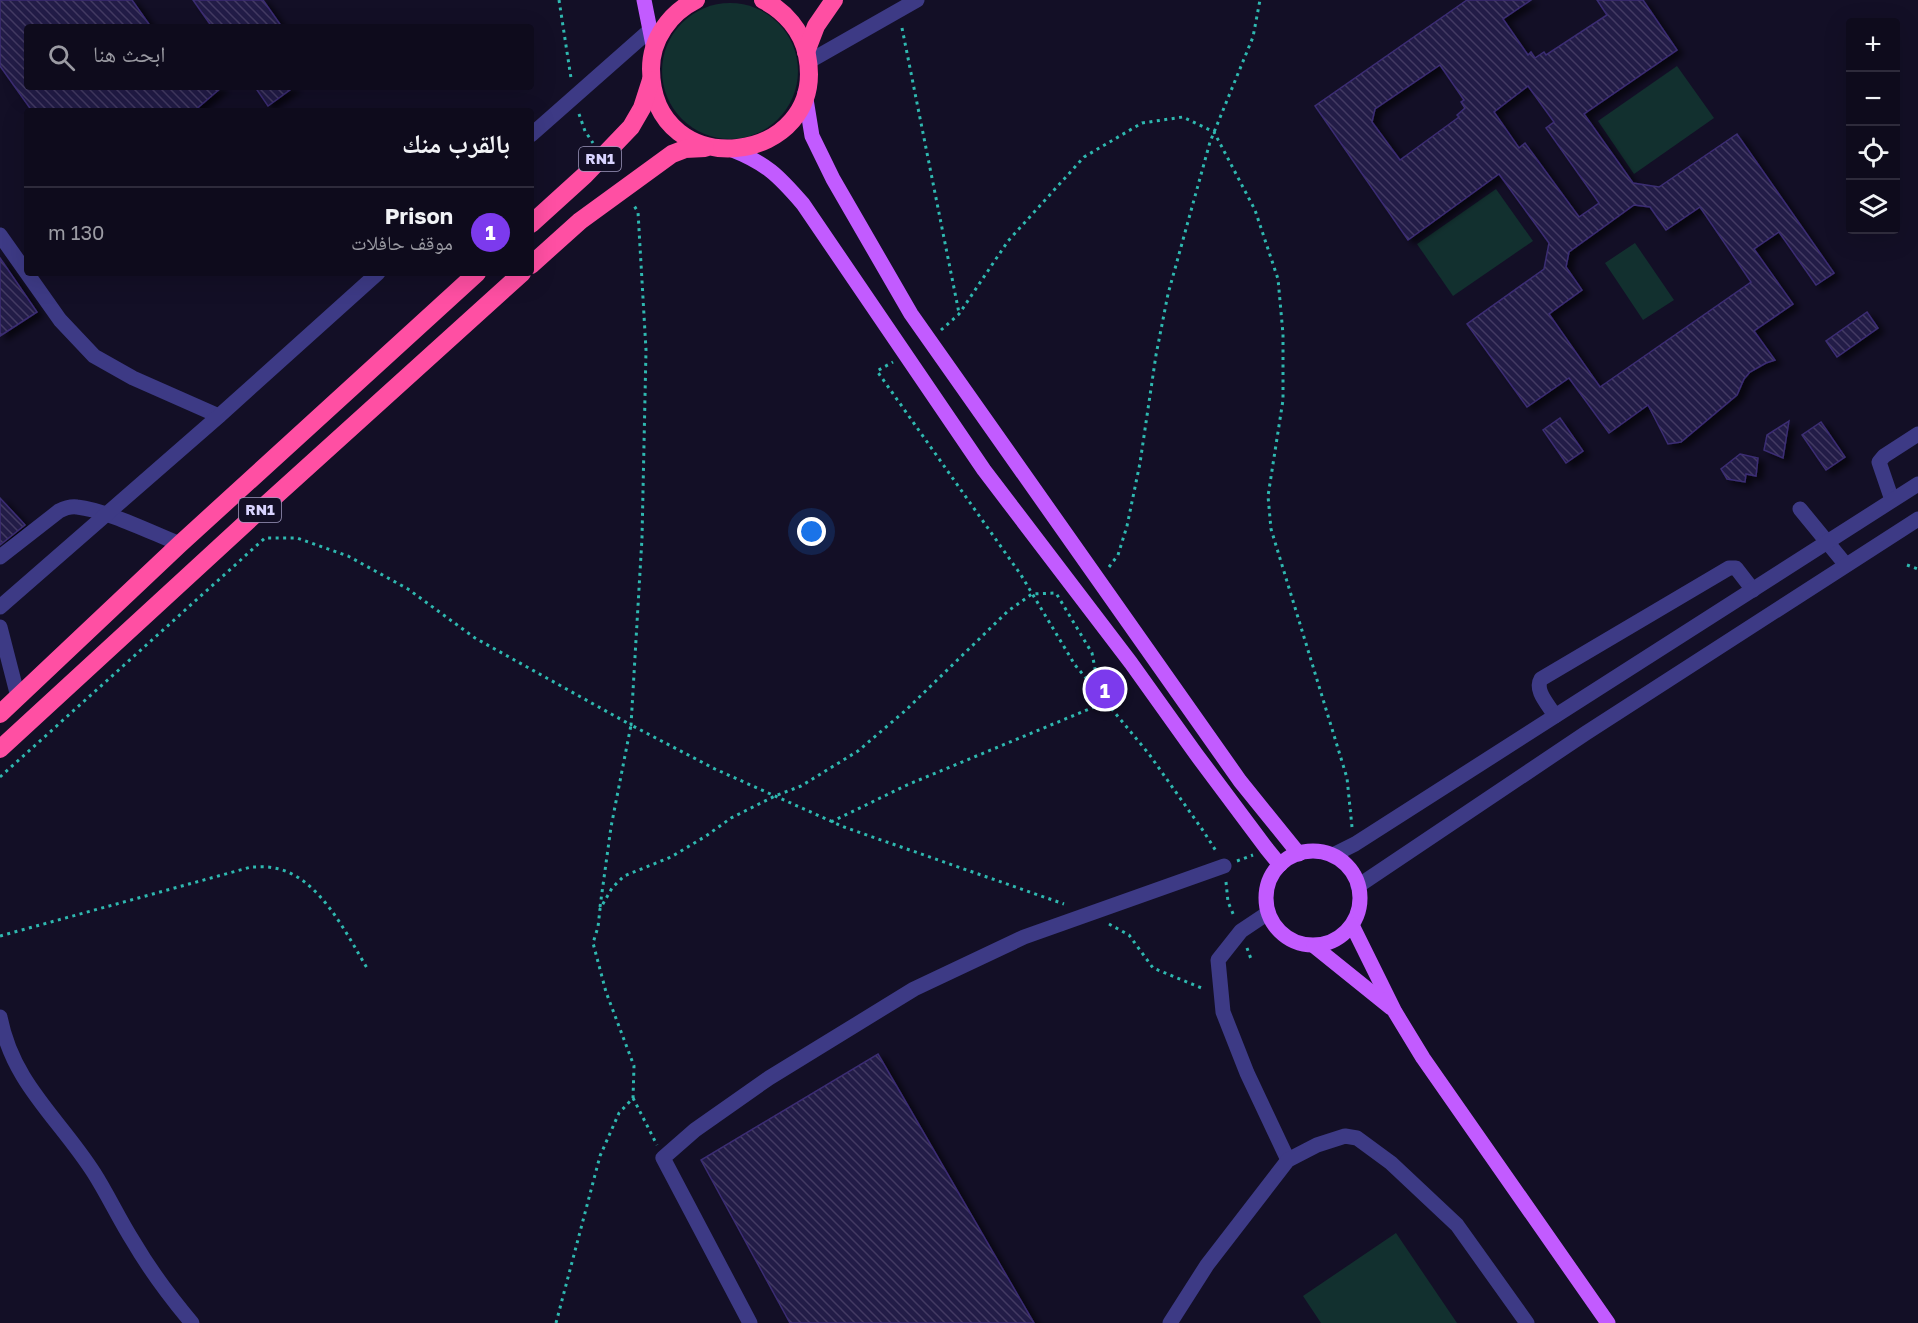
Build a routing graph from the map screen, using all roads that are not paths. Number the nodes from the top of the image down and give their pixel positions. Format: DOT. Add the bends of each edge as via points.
graph roads {
  1 [pos="644,0"];
  2 [pos="696,0"];
  3 [pos="763,0"];
  4 [pos="834,0"];
  5 [pos="917,0"];
  6 [pos="650,30"];
  7 [pos="654,50"];
  8 [pos="807,57"];
  9 [pos="651,80"];
  10 [pos="806,93"];
  11 [pos="534,132"];
  12 [pos="722,149"];
  13 [pos="534,221"];
  14 [pos="0,235"];
  15 [pos="534,262"];
  16 [pos="24,269"];
  17 [pos="29,276"];
  18 [pos="375,276"];
  19 [pos="474,276"];
  20 [pos="519,276"];
  21 [pos="219,416"];
  22 [pos="1918,434"];
  23 [pos="1918,484"];
  24 [pos="1892,500"];
  25 [pos="1800,509"];
  26 [pos="104,514"];
  27 [pos="1918,519"];
  28 [pos="1827,543"];
  29 [pos="180,544"];
  30 [pos="0,557"];
  31 [pos="1846,565"];
  32 [pos="1753,590"];
  33 [pos="0,607"];
  34 [pos="0,627"];
  35 [pos="18,697"];
  36 [pos="0,714"];
  37 [pos="1555,716"];
  38 [pos="0,749"];
  39 [pos="1299,854"];
  40 [pos="1333,855"];
  41 [pos="1280,865"];
  42 [pos="1224,866"];
  43 [pos="1358,886"];
  44 [pos="1268,913"];
  45 [pos="1353,925"];
  46 [pos="1314,946"];
  47 [pos="1395,1012"];
  48 [pos="0,1017"];
  49 [pos="1288,1160"];
  50 [pos="192,1323"];
  51 [pos="750,1323"];
  52 [pos="1170,1323"];
  53 [pos="1527,1323"];
  54 [pos="1608,1323"];
  1 -- 6 [label="main road"];
  2 -- 7 [label="highway, RN1" via="671,19"];
  3 -- 8 [label="highway, RN1" via="792,23"];
  4 -- 8 [label="highway, RN1" via="816,26"];
  5 -- 8 [label="street"];
  6 -- 7 [label="main road"];
  6 -- 11 [label="street"];
  7 -- 9 [label="highway, RN1"];
  8 -- 10 [label="highway, RN1"];
  9 -- 12 [label="highway, RN1" via="658,104 671,124 690,139"];
  9 -- 13 [label="highway, RN1" via="631,127"];
  10 -- 12 [label="highway, RN1" via="795,116 777,134 755,145"];
  10 -- 39 [label="main road" via="812,136 910,314 1239,781"];
  12 -- 15 [label="highway, RN1" via="685,148 672,154 580,221"];
  12 -- 41 [label="main road" via="756,159 779,176 803,204 984,470"];
  14 -- 16 [label="street"];
  17 -- 21 [label="street" via="60,320 94,356"];
  18 -- 21 [label="street"];
  19 -- 29 [label="highway, RN1"];
  20 -- 38 [label="highway, RN1"];
  21 -- 26 [label="street"];
  22 -- 24 [label="street" via="1879,462"];
  23 -- 24 [label="street"];
  24 -- 28 [label="street"];
  25 -- 28 [label="street"];
  26 -- 29 [label="street"];
  26 -- 30 [label="street" via="80,507 65,508"];
  26 -- 33 [label="street"];
  27 -- 31 [label="street"];
  28 -- 31 [label="street"];
  28 -- 32 [label="street"];
  29 -- 35 [label="highway, RN1"];
  31 -- 43 [label="street" via="1586,732"];
  32 -- 37 [label="street"];
  32 -- 37 [label="street" via="1736,567 1729,567 1541,679 1538,685"];
  34 -- 35 [label="street"];
  35 -- 36 [label="highway, RN1"];
  37 -- 40 [label="street"];
  39 -- 40 [label="main road" via="1318,851"];
  39 -- 41 [label="main road"];
  40 -- 43 [label="main road" via="1347,865"];
  41 -- 44 [label="main road" via="1268,883"];
  42 -- 51 [label="street" via="1024,937 914,989 769,1078 695,1130 663,1158"];
  43 -- 45 [label="main road" via="1359,910"];
  44 -- 46 [label="main road" via="1285,937"];
  44 -- 49 [label="street" via="1240,931 1218,960 1223,1012"];
  45 -- 46 [label="main road" via="1329,943"];
  45 -- 47 [label="main road"];
  46 -- 47 [label="main road"];
  47 -- 54 [label="main road"];
  48 -- 50 [label="street" via="12,1059 30,1089 93,1172 133,1242"];
  49 -- 52 [label="street" via="1207,1265"];
  49 -- 53 [label="street" via="1345,1136 1357,1138 1391,1163 1457,1226"];
}
